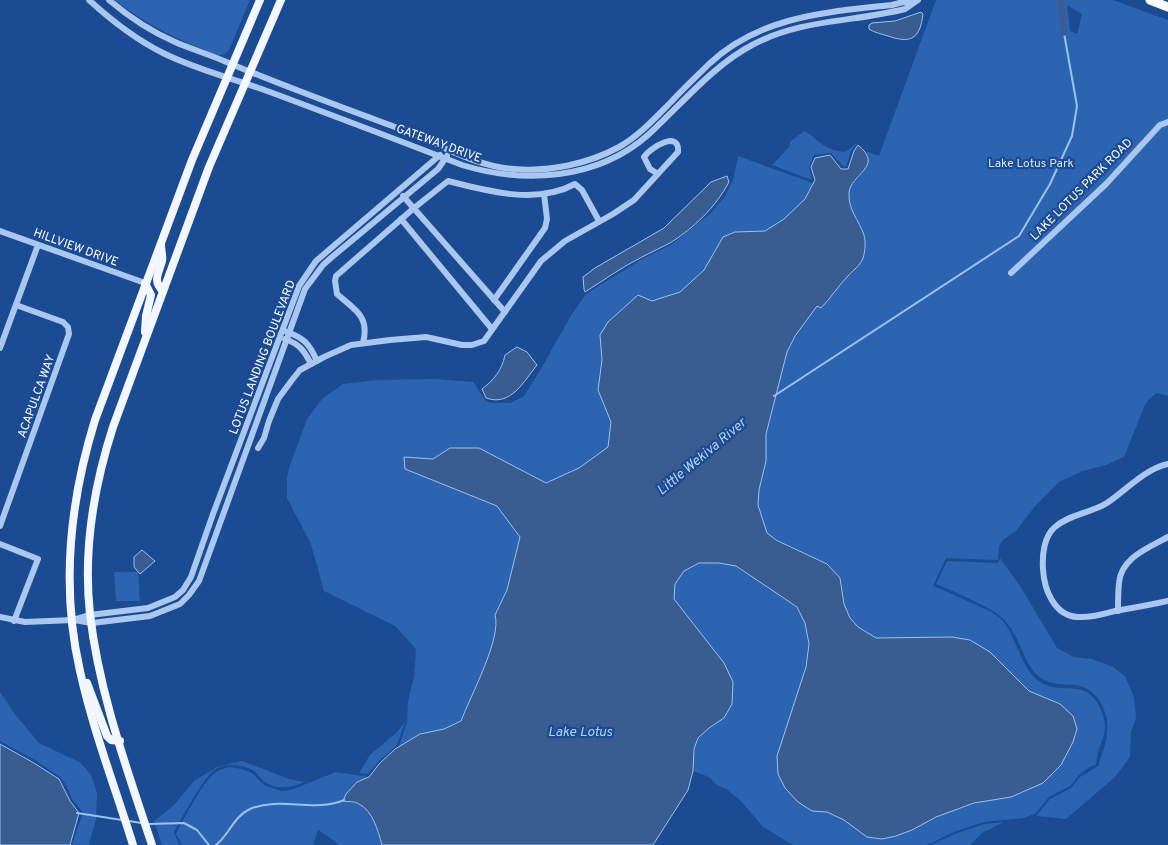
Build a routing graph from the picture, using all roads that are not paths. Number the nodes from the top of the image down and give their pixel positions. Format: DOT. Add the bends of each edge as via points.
graph roads {
  1 [pos="89,0"];
  2 [pos="109,0"];
  3 [pos="260,0"];
  4 [pos="281,0"];
  5 [pos="918,0"];
  6 [pos="1150,0"];
  7 [pos="911,3"];
  8 [pos="1168,7"];
  9 [pos="828,12"];
  10 [pos="829,21"];
  11 [pos="233,65"];
  12 [pos="250,73"];
  13 [pos="228,78"];
  14 [pos="246,84"];
  15 [pos="357,113"];
  16 [pos="1168,122"];
  17 [pos="353,123"];
  18 [pos="448,151"];
  19 [pos="439,156"];
  20 [pos="446,159"];
  21 [pos="658,174"];
  22 [pos="399,191"];
  23 [pos="544,194"];
  24 [pos="405,198"];
  25 [pos="414,208"];
  26 [pos="401,219"];
  27 [pos="599,221"];
  28 [pos="0,231"];
  29 [pos="160,243"];
  30 [pos="38,245"];
  31 [pos="1011,273"];
  32 [pos="146,283"];
  33 [pos="163,291"];
  34 [pos="494,300"];
  35 [pos="16,305"];
  36 [pos="505,312"];
  37 [pos="282,329"];
  38 [pos="492,329"];
  39 [pos="289,332"];
  40 [pos="279,336"];
  41 [pos="145,339"];
  42 [pos="287,340"];
  43 [pos="301,342"];
  44 [pos="363,343"];
  45 [pos="0,348"];
  46 [pos="314,363"];
  47 [pos="258,448"];
  48 [pos="1168,464"];
  49 [pos="0,526"];
  50 [pos="1168,537"];
  51 [pos="0,544"];
  52 [pos="1168,601"];
  53 [pos="1118,611"];
  54 [pos="0,617"];
  55 [pos="91,619"];
  56 [pos="73,620"];
  57 [pos="14,621"];
  58 [pos="80,670"];
  59 [pos="120,741"];
  60 [pos="151,842"];
  61 [pos="133,845"];
  1 -- 13 [label="street, GATEWAY DRIVE" via="153,48"];
  2 -- 11 [label="street, GATEWAY DRIVE" via="162,36"];
  3 -- 11 [label="main road"];
  4 -- 12 [label="main road"];
  5 -- 7 [label="street, GATEWAY DRIVE"];
  6 -- 8 [label="highway"];
  7 -- 9 [label="street, GATEWAY DRIVE"];
  7 -- 10 [label="street, GATEWAY DRIVE" via="905,9 892,12"];
  9 -- 10 [label="street"];
  9 -- 18 [label="street, GATEWAY DRIVE" via="780,23 730,48 643,131 600,156 540,170 513,169 474,161"];
  10 -- 20 [label="street, GATEWAY DRIVE" via="781,32 727,60 637,144 579,171 538,177 512,176 484,172"];
  11 -- 12 [label="street, GATEWAY DRIVE"];
  11 -- 13 [label="main road"];
  12 -- 14 [label="main road"];
  12 -- 15 [label="street, GATEWAY DRIVE"];
  13 -- 14 [label="street, GATEWAY DRIVE"];
  13 -- 29 [label="main road"];
  14 -- 17 [label="street, GATEWAY DRIVE"];
  14 -- 33 [label="main road" via="210,167"];
  15 -- 17 [label="street"];
  15 -- 18 [label="street, GATEWAY DRIVE"];
  16 -- 31 [label="street, LAKE LOTUS PARK ROAD" via="1160,125 1106,184"];
  17 -- 19 [label="street, GATEWAY DRIVE"];
  18 -- 19 [label="street, LOTUS LANDING BOULEVARD"];
  18 -- 20 [label="street, LOTUS LANDING BOULEVARD"];
  19 -- 20 [label="street, GATEWAY DRIVE"];
  19 -- 22 [label="street, LOTUS LANDING BOULEVARD"];
  20 -- 24 [label="street, LOTUS LANDING BOULEVARD"];
  21 -- 21 [label="street" via="650,169 644,157 653,148 672,141 679,148 678,152"];
  21 -- 27 [label="street" via="634,200"];
  22 -- 24 [label="street"];
  22 -- 37 [label="street, LOTUS LANDING BOULEVARD" via="316,261 299,286"];
  23 -- 25 [label="street" via="509,194 448,181"];
  23 -- 27 [label="street" via="559,192 575,184 582,190"];
  23 -- 34 [label="street" via="545,228"];
  24 -- 25 [label="street"];
  24 -- 39 [label="street, LOTUS LANDING BOULEVARD" via="323,265 305,289"];
  25 -- 26 [label="street"];
  25 -- 34 [label="street"];
  26 -- 38 [label="street"];
  26 -- 44 [label="street" via="336,276 337,294 364,320"];
  27 -- 36 [label="street" via="565,241 541,262"];
  28 -- 30 [label="street, HILLVIEW DRIVE"];
  29 -- 32 [label="main road"];
  29 -- 33 [label="main road" via="162,260 156,280"];
  30 -- 32 [label="street, HILLVIEW DRIVE"];
  30 -- 35 [label="street"];
  32 -- 41 [label="main road" via="151,295"];
  32 -- 56 [label="main road" via="95,420 82,468 71,544"];
  33 -- 41 [label="main road"];
  34 -- 36 [label="street"];
  35 -- 45 [label="street"];
  35 -- 49 [label="street, ACAPULCA WAY" via="63,322 70,334"];
  36 -- 38 [label="street"];
  37 -- 39 [label="street"];
  37 -- 40 [label="street, LOTUS LANDING BOULEVARD"];
  38 -- 44 [label="street" via="484,341 472,345 426,337"];
  39 -- 42 [label="street, LOTUS LANDING BOULEVARD"];
  39 -- 43 [label="street"];
  40 -- 42 [label="street"];
  40 -- 55 [label="street, LOTUS LANDING BOULEVARD" via="191,577 183,590 175,597 148,608"];
  41 -- 55 [label="main road" via="113,427 98,481 91,521"];
  42 -- 43 [label="street"];
  42 -- 55 [label="street, LOTUS LANDING BOULEVARD" via="198,581 189,595 180,604 150,616"];
  43 -- 46 [label="street" via="312,350"];
  44 -- 46 [label="street" via="351,345"];
  46 -- 47 [label="street" via="300,370 278,399"];
  48 -- 53 [label="street" via="1152,471 1100,507 1064,521 1048,537 1044,549 1044,578 1052,601 1059,609 1077,617"];
  50 -- 53 [label="street" via="1127,563 1119,583"];
  51 -- 57 [label="street" via="38,559"];
  52 -- 53 [label="street"];
  54 -- 57 [label="street"];
  55 -- 56 [label="street"];
  55 -- 59 [label="main road" via="100,677"];
  56 -- 57 [label="street"];
  56 -- 58 [label="main road"];
  58 -- 59 [label="main road" via="107,736"];
  58 -- 61 [label="main road"];
  59 -- 60 [label="main road"];
}
